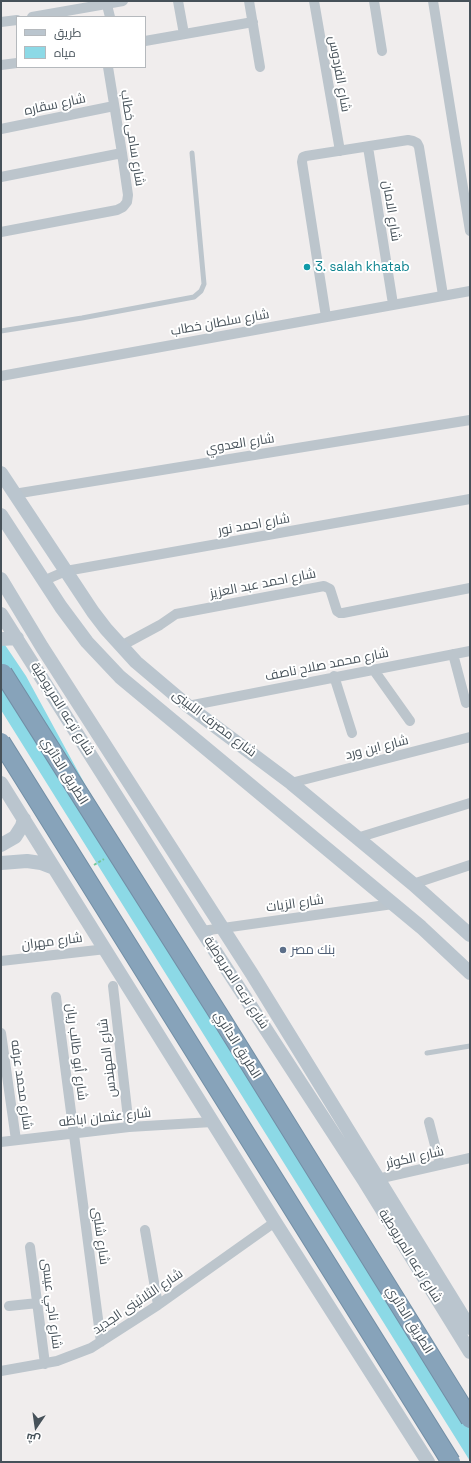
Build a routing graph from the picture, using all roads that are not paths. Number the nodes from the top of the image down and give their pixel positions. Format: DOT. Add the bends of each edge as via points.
graph roads {
  1 [pos="123,1"];
  2 [pos="178,1"];
  3 [pos="249,1"];
  4 [pos="314,1"];
  5 [pos="374,1"];
  6 [pos="433,1"];
  7 [pos="106,2"];
  8 [pos="37,16"];
  9 [pos="110,16"];
  10 [pos="16,20"];
  11 [pos="1,22"];
  12 [pos="252,22"];
  13 [pos="184,34"];
  14 [pos="146,41"];
  15 [pos="382,51"];
  16 [pos="16,63"];
  17 [pos="1,65"];
  18 [pos="108,68"];
  19 [pos="260,68"];
  20 [pos="114,106"];
  21 [pos="1,129"];
  22 [pos="368,146"];
  23 [pos="340,151"];
  24 [pos="122,153"];
  25 [pos="192,153"];
  26 [pos="1,178"];
  27 [pos="470,231"];
  28 [pos="1,232"];
  29 [pos="470,291"];
  30 [pos="443,295"];
  31 [pos="393,304"];
  32 [pos="326,316"];
  33 [pos="1,331"];
  34 [pos="1,376"];
  35 [pos="470,420"];
  36 [pos="1,473"];
  37 [pos="14,494"];
  38 [pos="470,499"];
  39 [pos="1,515"];
  40 [pos="66,571"];
  41 [pos="1,579"];
  42 [pos="43,581"];
  43 [pos="470,588"];
  44 [pos="2,617"];
  45 [pos="17,638"];
  46 [pos="1,640"];
  47 [pos="121,646"];
  48 [pos="470,651"];
  49 [pos="453,654"];
  50 [pos="373,669"];
  51 [pos="2,673"];
  52 [pos="334,676"];
  53 [pos="466,702"];
  54 [pos="188,706"];
  55 [pos="410,721"];
  56 [pos="352,733"];
  57 [pos="470,737"];
  58 [pos="1,742"];
  59 [pos="291,783"];
  60 [pos="3,791"];
  61 [pos="470,803"];
  62 [pos="24,819"];
  63 [pos="357,838"];
  64 [pos="1,846"];
  65 [pos="1,863"];
  66 [pos="470,865"];
  67 [pos="54,868"];
  68 [pos="413,884"];
  69 [pos="392,904"];
  70 [pos="221,928"];
  71 [pos="467,929"];
  72 [pos="202,931"];
  73 [pos="106,949"];
  74 [pos="1,962"];
  75 [pos="470,973"];
  76 [pos="112,986"];
  77 [pos="56,997"];
  78 [pos="1,1033"];
  79 [pos="470,1046"];
  80 [pos="427,1053"];
  81 [pos="212,1122"];
  82 [pos="429,1122"];
  83 [pos="129,1128"];
  84 [pos="73,1134"];
  85 [pos="16,1140"];
  86 [pos="1,1142"];
  87 [pos="470,1158"];
  88 [pos="440,1165"];
  89 [pos="379,1179"];
  90 [pos="365,1182"];
  91 [pos="275,1222"];
  92 [pos="145,1230"];
  93 [pos="30,1247"];
  94 [pos="38,1303"];
  95 [pos="158,1305"];
  96 [pos="9,1306"];
  97 [pos="470,1328"];
  98 [pos="101,1342"];
  99 [pos="470,1352"];
  100 [pos="45,1364"];
  101 [pos="1,1371"];
  102 [pos="470,1419"];
  103 [pos="428,1462"];
  104 [pos="450,1462"];
  1 -- 7 [label="street"];
  2 -- 13 [label="street"];
  3 -- 12 [label="street"];
  4 -- 23 [label="street, شارع الفردوس"];
  5 -- 15 [label="street"];
  6 -- 27 [label="street"];
  7 -- 8 [label="street"];
  7 -- 9 [label="street"];
  10 -- 11 [label="street"];
  12 -- 13 [label="street"];
  12 -- 19 [label="street"];
  13 -- 14 [label="street"];
  16 -- 17 [label="street"];
  18 -- 20 [label="street, شارع سامى خطاب"];
  20 -- 21 [label="street, شارع سقاره"];
  20 -- 24 [label="street, شارع سامى خطاب"];
  22 -- 23 [label="street"];
  22 -- 30 [label="street" via="408,140 416,143 419,148"];
  22 -- 31 [label="street, شارع الامان"];
  23 -- 32 [label="street" via="306,156 302,159"];
  24 -- 26 [label="street"];
  24 -- 28 [label="street, شارع سامى خطاب" via="128,195 123,207"];
  25 -- 33 [label="lane" via="204,284 201,291 194,297"];
  29 -- 30 [label="street, شارع سلطان خطاب"];
  30 -- 31 [label="street, شارع سلطان خطاب"];
  31 -- 32 [label="street, شارع سلطان خطاب"];
  32 -- 34 [label="street, شارع سلطان خطاب"];
  35 -- 37 [label="street, شارع العدوي"];
  36 -- 37 [label="main road, شارع مصرف اللبينى"];
  37 -- 40 [label="main road, شارع مصرف اللبينى"];
  38 -- 40 [label="street, شارع احمد نور"];
  39 -- 42 [label="main road, شارع مصرف اللبينى"];
  40 -- 42 [label="street, شارع احمد نور"];
  40 -- 47 [label="main road, شارع مصرف اللبينى" via="93,612"];
  41 -- 70 [label="main road"];
  42 -- 69 [label="main road, شارع مصرف اللبينى" via="86,642 120,677"];
  43 -- 47 [label="street, شارع احمد عبد العزيز" via="340,613 336,611 330,589 324,586 176,614"];
  44 -- 45 [label="main road, شارع ترعه المريوطية"];
  45 -- 46 [label="main road"];
  45 -- 72 [label="main road, شارع ترعه المريوطية"];
  47 -- 54 [label="main road, شارع مصرف اللبينى" via="152,677"];
  48 -- 49 [label="street, شارع محمد صلاح ناصف"];
  49 -- 50 [label="street, شارع محمد صلاح ناصف"];
  49 -- 53 [label="street"];
  50 -- 52 [label="street, شارع محمد صلاح ناصف"];
  50 -- 55 [label="street"];
  51 -- 102 [label="highway, الطريق الدائري, bridge"];
  52 -- 54 [label="street, شارع محمد صلاح ناصف"];
  52 -- 56 [label="street"];
  54 -- 59 [label="main road, شارع مصرف اللبينى"];
  57 -- 59 [label="street, شارع ابن ورد"];
  58 -- 104 [label="highway, bridge"];
  59 -- 63 [label="main road, شارع مصرف اللبينى"];
  60 -- 62 [label="main road"];
  61 -- 63 [label="street"];
  62 -- 64 [label="main road" via="14,837"];
  62 -- 67 [label="main road"];
  63 -- 68 [label="main road, شارع مصرف اللبينى"];
  65 -- 67 [label="main road" via="27,861"];
  66 -- 68 [label="street"];
  67 -- 73 [label="main road"];
  68 -- 71 [label="main road, شارع مصرف اللبينى"];
  69 -- 70 [label="street, شارع الزيات"];
  69 -- 75 [label="main road, شارع مصرف اللبينى"];
  70 -- 72 [label="street, شارع الزيات"];
  70 -- 89 [label="main road"];
  72 -- 90 [label="main road, شارع ترعه المريوطية"];
  73 -- 74 [label="street, شارع مهران"];
  73 -- 81 [label="main road"];
  76 -- 83 [label="street, شارع المهندس"];
  77 -- 84 [label="street, شارع أبو طالب ريان"];
  78 -- 85 [label="street, شارع محمد عرفه"];
  79 -- 80 [label="lane"];
  81 -- 83 [label="street, شارع عثمان اباظه"];
  81 -- 91 [label="main road"];
  82 -- 88 [label="street"];
  83 -- 84 [label="street, شارع عثمان اباظه"];
  84 -- 85 [label="street, شارع عثمان اباظه"];
  84 -- 98 [label="street, شارع شلبى"];
  85 -- 86 [label="street, شارع عثمان اباظه"];
  87 -- 88 [label="street, شارع الكوثر"];
  88 -- 89 [label="street, شارع الكوثر"];
  89 -- 90 [label="street, شارع الكوثر"];
  89 -- 97 [label="main road"];
  90 -- 99 [label="main road, شارع ترعه المريوطية"];
  91 -- 95 [label="street, شارع الثلاثينى الجديد"];
  91 -- 103 [label="main road"];
  92 -- 95 [label="street"];
  93 -- 94 [label="street, شارع ناجي عيسى"];
  94 -- 96 [label="street"];
  94 -- 100 [label="street, شارع ناجي عيسى"];
  95 -- 98 [label="street, شارع الثلاثينى الجديد"];
  98 -- 100 [label="street, شارع الثلاثينى الجديد" via="68,1358"];
  100 -- 101 [label="street, شارع الثلاثينى الجديد"];
}
